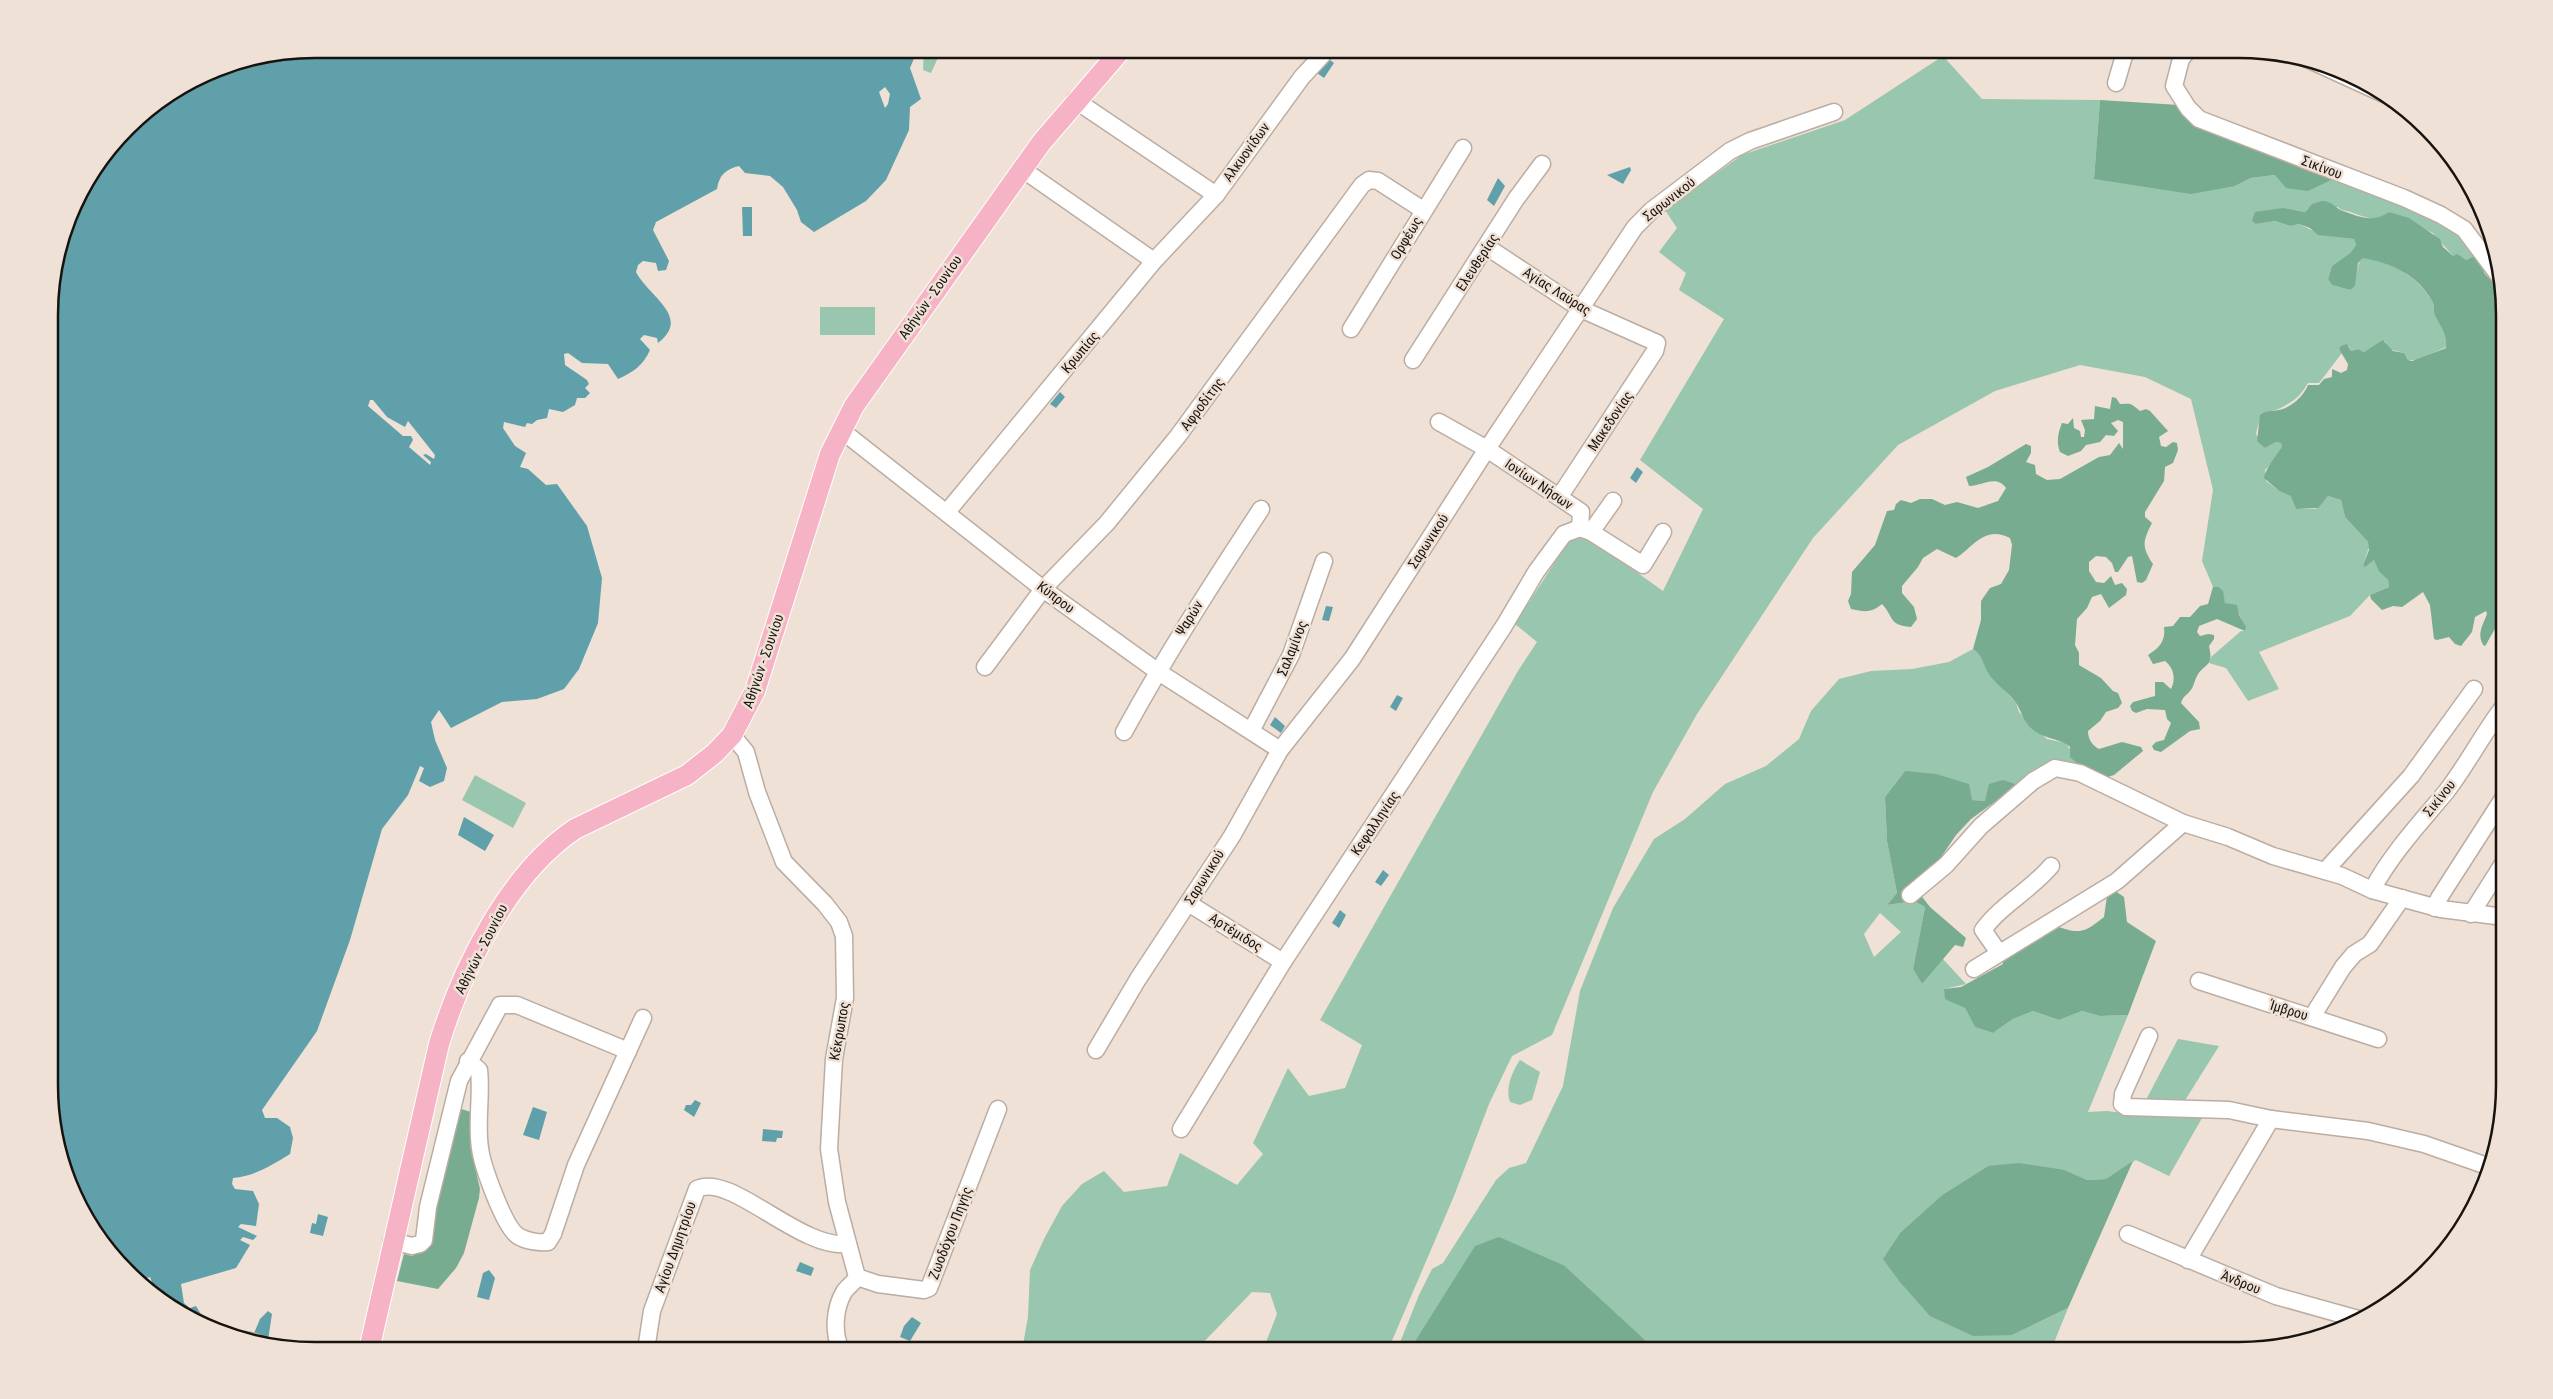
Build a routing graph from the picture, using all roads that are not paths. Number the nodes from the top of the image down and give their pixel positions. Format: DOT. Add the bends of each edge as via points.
graph roads {
  1 [pos="1114,58"];
  2 [pos="1319,58"];
  3 [pos="2123,58"];
  4 [pos="2182,58"];
  5 [pos="2116,83"];
  6 [pos="1075,100"];
  7 [pos="1834,112"];
  8 [pos="1463,148"];
  9 [pos="1542,164"];
  10 [pos="1022,169"];
  11 [pos="1216,194"];
  12 [pos="1423,210"];
  13 [pos="1487,247"];
  14 [pos="1154,261"];
  15 [pos="2491,265"];
  16 [pos="1581,309"];
  17 [pos="1351,329"];
  18 [pos="1657,343"];
  19 [pos="1413,360"];
  20 [pos="1439,422"];
  21 [pos="841,430"];
  22 [pos="1487,449"];
  23 [pos="1560,496"];
  24 [pos="1613,501"];
  25 [pos="1262,509"];
  26 [pos="947,512"];
  27 [pos="1585,530"];
  28 [pos="1663,532"];
  29 [pos="1324,561"];
  30 [pos="1044,589"];
  31 [pos="985,667"];
  32 [pos="1157,671"];
  33 [pos="2474,689"];
  34 [pos="2496,718"];
  35 [pos="1251,731"];
  36 [pos="1124,732"];
  37 [pos="732,735"];
  38 [pos="1280,750"];
  39 [pos="2496,809"];
  40 [pos="2183,823"];
  41 [pos="2051,866"];
  42 [pos="2325,871"];
  43 [pos="2496,875"];
  44 [pos="2372,890"];
  45 [pos="1910,895"];
  46 [pos="2402,898"];
  47 [pos="1188,903"];
  48 [pos="2435,908"];
  49 [pos="2471,914"];
  50 [pos="2496,916"];
  51 [pos="1999,953"];
  52 [pos="1283,962"];
  53 [pos="1974,969"];
  54 [pos="2199,981"];
  55 [pos="643,1018"];
  56 [pos="2312,1018"];
  57 [pos="2149,1036"];
  58 [pos="2378,1039"];
  59 [pos="1096,1050"];
  60 [pos="628,1051"];
  61 [pos="468,1061"];
  62 [pos="998,1109"];
  63 [pos="2271,1119"];
  64 [pos="1181,1129"];
  65 [pos="2483,1164"];
  66 [pos="2128,1234"];
  67 [pos="392,1241"];
  68 [pos="848,1244"];
  69 [pos="2188,1260"];
  70 [pos="857,1277"];
  71 [pos="2349,1316"];
  72 [pos="371,1342"];
  73 [pos="647,1342"];
  74 [pos="837,1342"];
  1 -- 6 [label="main road, Αθήνών - Σουνίου"];
  2 -- 11 [label="street, Αλκυονίδων" via="1302,76"];
  3 -- 5 [label="street"];
  4 -- 15 [label="street, Σικίνου" via="2174,86 2199,119 2441,215 2464,229"];
  6 -- 10 [label="main road, Αθήνών - Σουνίου"];
  6 -- 11 [label="street, Αλκυονίδων"];
  7 -- 16 [label="street, Σαρωνικού" via="1730,151 1652,210 1621,245"];
  8 -- 12 [label="street, Ορφέως"];
  9 -- 13 [label="street, Ελευθερίας"];
  10 -- 14 [label="street"];
  10 -- 21 [label="main road, Αθήνών - Σουνίου" via="869,383"];
  11 -- 14 [label="street, Κρωπίας"];
  12 -- 17 [label="street, Ορφέως"];
  12 -- 30 [label="street, Αφροδίτης" via="1378,181 1369,180 1362,185 1178,436 1107,523"];
  13 -- 16 [label="street, Αγίας Λαύρας"];
  13 -- 19 [label="street, Ελευθερίας"];
  14 -- 26 [label="street, Κρωπίας"];
  16 -- 18 [label="street, Αγίας Λαύρας"];
  16 -- 22 [label="street, Σαρωνικού"];
  18 -- 23 [label="street, Μακεδονίας" via="1628,394"];
  20 -- 22 [label="street, Ιονίων Νήσων"];
  21 -- 26 [label="street, Κύπρου"];
  21 -- 37 [label="main road, Αθήνών - Σουνίου" via="810,514 755,691"];
  22 -- 23 [label="street, Ιονίων Νήσων"];
  22 -- 38 [label="street, Σαρωνικού" via="1352,659"];
  23 -- 27 [label="street, Ιονίων Νήσων" via="1581,512"];
  24 -- 27 [label="street"];
  25 -- 32 [label="street, Ψαρών"];
  26 -- 30 [label="street, Κύπρου"];
  27 -- 28 [label="street" via="1643,565"];
  27 -- 52 [label="street, Κεφαλληνίας" via="1564,534 1536,572 1499,634"];
  29 -- 35 [label="street, Σαλαμίνος" via="1291,656"];
  30 -- 31 [label="street, Αφροδίτης"];
  30 -- 32 [label="street, Κύπρου"];
  32 -- 35 [label="street, Κύπρου"];
  32 -- 36 [label="street, Ψαρών"];
  33 -- 42 [label="street" via="2411,776"];
  34 -- 44 [label="street, Σικίνου"];
  35 -- 38 [label="street, Κύπρου"];
  37 -- 67 [label="main road, Αθήνών - Σουνίου" via="687,775 561,838 540,856 509,895 478,952 442,1034"];
  37 -- 68 [label="street, Κέκρωπος" via="746,752 757,792 784,862 825,904 844,936 845,998 834,1059 829,1149"];
  38 -- 47 [label="street, Σαρωνικού" via="1232,836"];
  39 -- 48 [label="street"];
  40 -- 42 [label="street"];
  40 -- 45 [label="street" via="2080,773 2055,768 2033,782 1981,826 1946,865"];
  40 -- 51 [label="street" via="2117,881"];
  41 -- 51 [label="street" via="1983,930"];
  42 -- 44 [label="street"];
  43 -- 49 [label="street"];
  44 -- 46 [label="street"];
  46 -- 48 [label="street"];
  46 -- 56 [label="street" via="2370,944 2354,954 2343,967"];
  47 -- 52 [label="street, Αρτέμιδος"];
  47 -- 59 [label="street, Σαρωνικού"];
  48 -- 49 [label="street"];
  49 -- 50 [label="street"];
  51 -- 53 [label="street"];
  52 -- 64 [label="street, Κεφαλληνίας"];
  54 -- 56 [label="street, Ίμβρου"];
  55 -- 60 [label="street"];
  56 -- 58 [label="street, Ίμβρου"];
  57 -- 63 [label="street" via="2122,1098 2126,1107 2230,1110"];
  60 -- 61 [label="street" via="518,1005 506,1004 495,1009"];
  60 -- 61 [label="street" via="576,1165 553,1234 548,1242 539,1243 518,1236 511,1228 488,1177 480,1148 479,1070"];
  61 -- 67 [label="street" via="428,1207 424,1240 412,1246"];
  62 -- 70 [label="street, Ζωοδόχου Πηγής" via="929,1288 891,1286"];
  63 -- 65 [label="street" via="2368,1130 2424,1144"];
  63 -- 69 [label="street"];
  66 -- 69 [label="street, Άνδρου"];
  67 -- 72 [label="main road, Αθήνών - Σουνίου"];
  68 -- 70 [label="street, Κέκρωπος"];
  68 -- 73 [label="street, Αγίου Δημητρίου" via="829,1244 812,1238 740,1197 710,1185 697,1189 652,1311"];
  69 -- 71 [label="street, Άνδρου" via="2276,1296"];
  70 -- 74 [label="street" via="844,1291 837,1311"];
}
